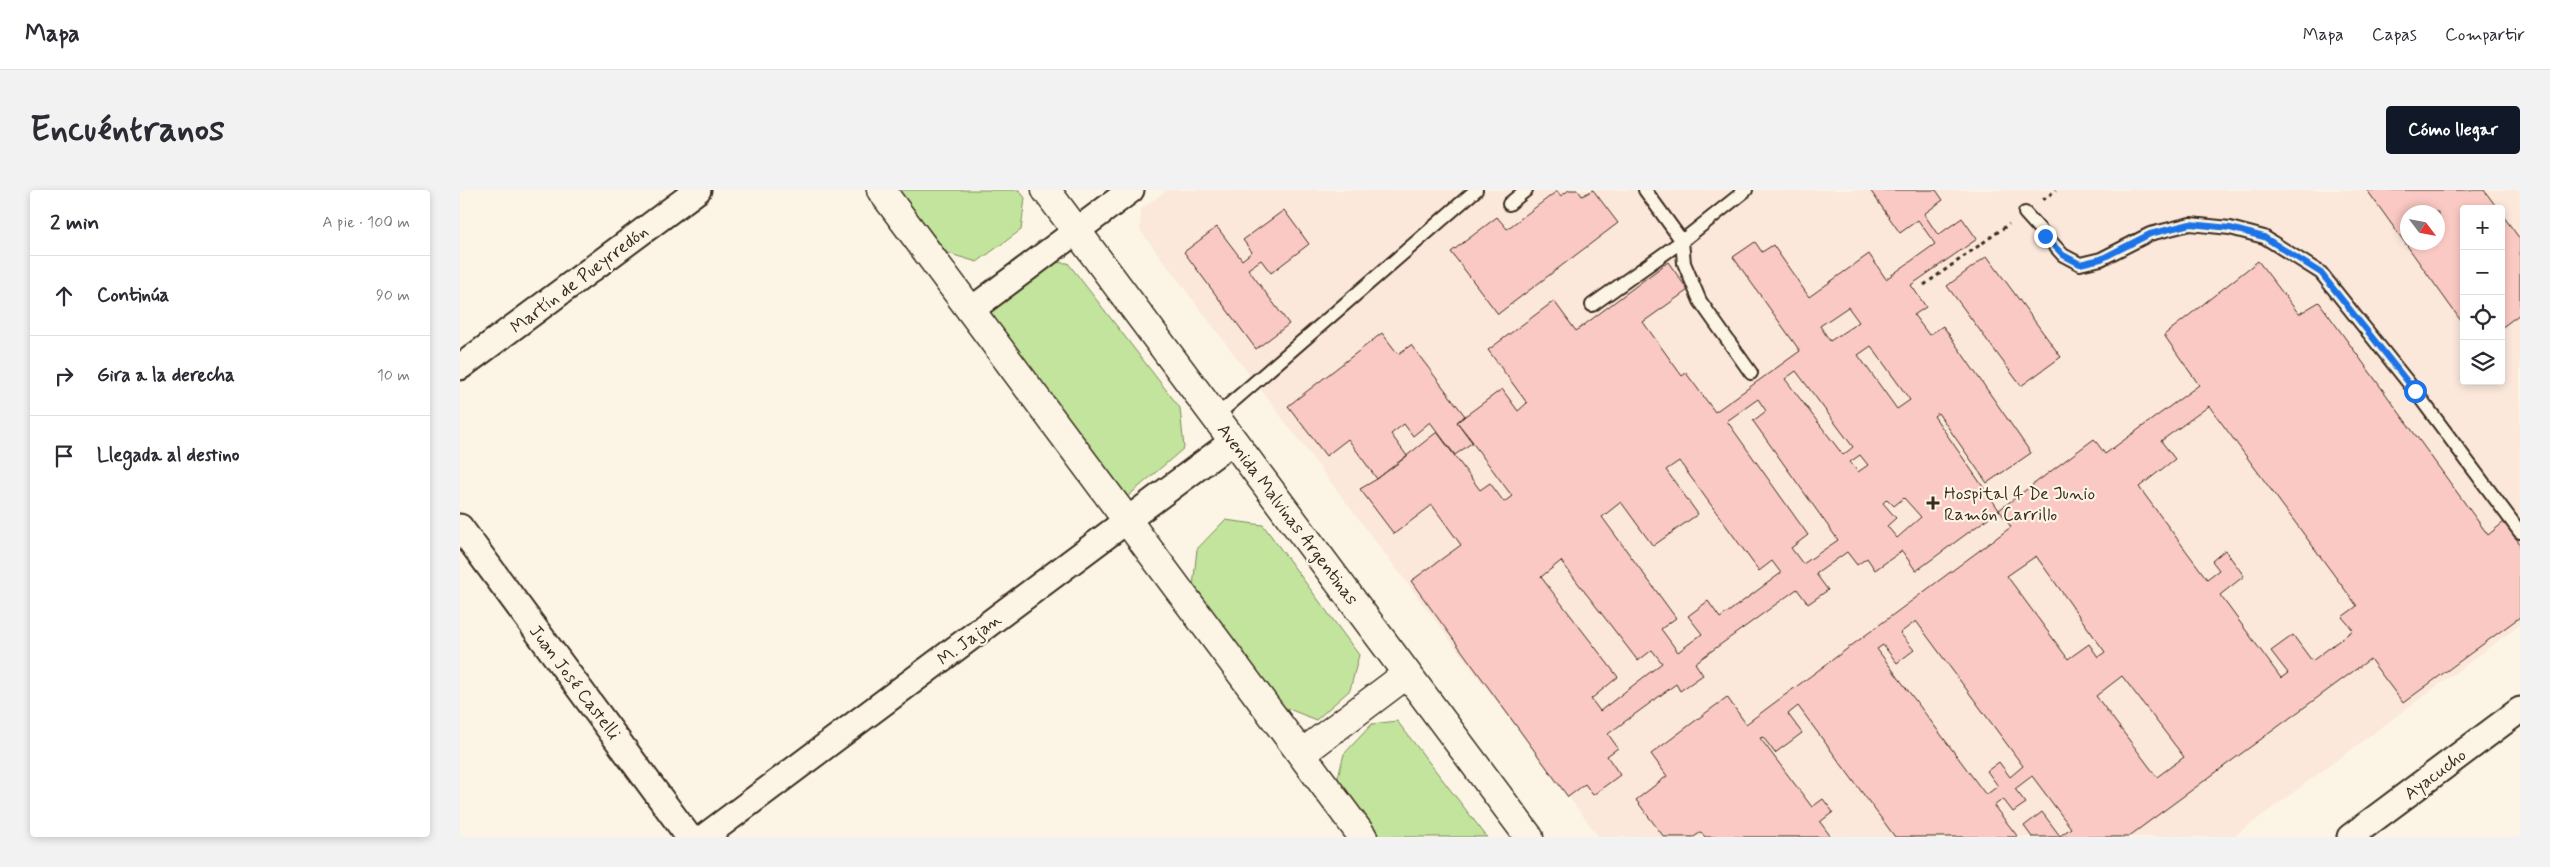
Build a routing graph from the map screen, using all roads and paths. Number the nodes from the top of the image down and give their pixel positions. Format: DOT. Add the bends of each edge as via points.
graph roads {
  1 [pos="698,190"];
  2 [pos="881,190"];
  3 [pos="1046,190"];
  4 [pos="1130,190"];
  5 [pos="1476,190"];
  6 [pos="1526,190"];
  7 [pos="1645,190"];
  8 [pos="1746,190"];
  9 [pos="2056,190"];
  10 [pos="1508,204"];
  11 [pos="2025,213"];
  12 [pos="1076,231"];
  13 [pos="1682,241"];
  14 [pos="1924,285"];
  15 [pos="1592,305"];
  16 [pos="971,310"];
  17 [pos="460,367"];
  18 [pos="1751,373"];
  19 [pos="1215,416"];
  20 [pos="1233,441"];
  21 [pos="1128,521"];
  22 [pos="460,527"];
  23 [pos="2520,532"];
  24 [pos="1407,674"];
  25 [pos="2520,710"];
  26 [pos="1301,754"];
  27 [pos="689,837"];
  28 [pos="704,837"];
  29 [pos="1363,837"];
  30 [pos="1529,837"];
  31 [pos="2350,837"];
  1 -- 17 [label="street, Martín de Pueyrredón"];
  2 -- 16 [label="main road"];
  3 -- 12 [label="main road, Avenida Malvinas Argentinas"];
  4 -- 12 [label="street"];
  5 -- 19 [label="lane"];
  6 -- 10 [label="lane"];
  7 -- 13 [label="lane"];
  8 -- 13 [label="lane"];
  9 -- 11 [label="path"];
  11 -- 14 [label="path"];
  11 -- 23 [label="lane" via="2063,255 2080,264 2101,259 2150,234 2190,224 2230,228 2264,237 2321,273 2415,391"];
  12 -- 16 [label="street"];
  12 -- 19 [label="main road, Avenida Malvinas Argentinas"];
  13 -- 15 [label="lane"];
  13 -- 18 [label="lane" via="1684,263 1700,301"];
  16 -- 21 [label="main road"];
  19 -- 20 [label="main road, Avenida Malvinas Argentinas"];
  20 -- 21 [label="street, M. Jajan"];
  20 -- 24 [label="main road, Avenida Malvinas Argentinas"];
  21 -- 26 [label="main road"];
  21 -- 28 [label="street, M. Jajan"];
  22 -- 27 [label="street, Juan José Castelli"];
  24 -- 26 [label="main road"];
  24 -- 30 [label="main road, Avenida Malvinas Argentinas"];
  25 -- 31 [label="street, Ayacucho"];
  26 -- 29 [label="main road"];
}
